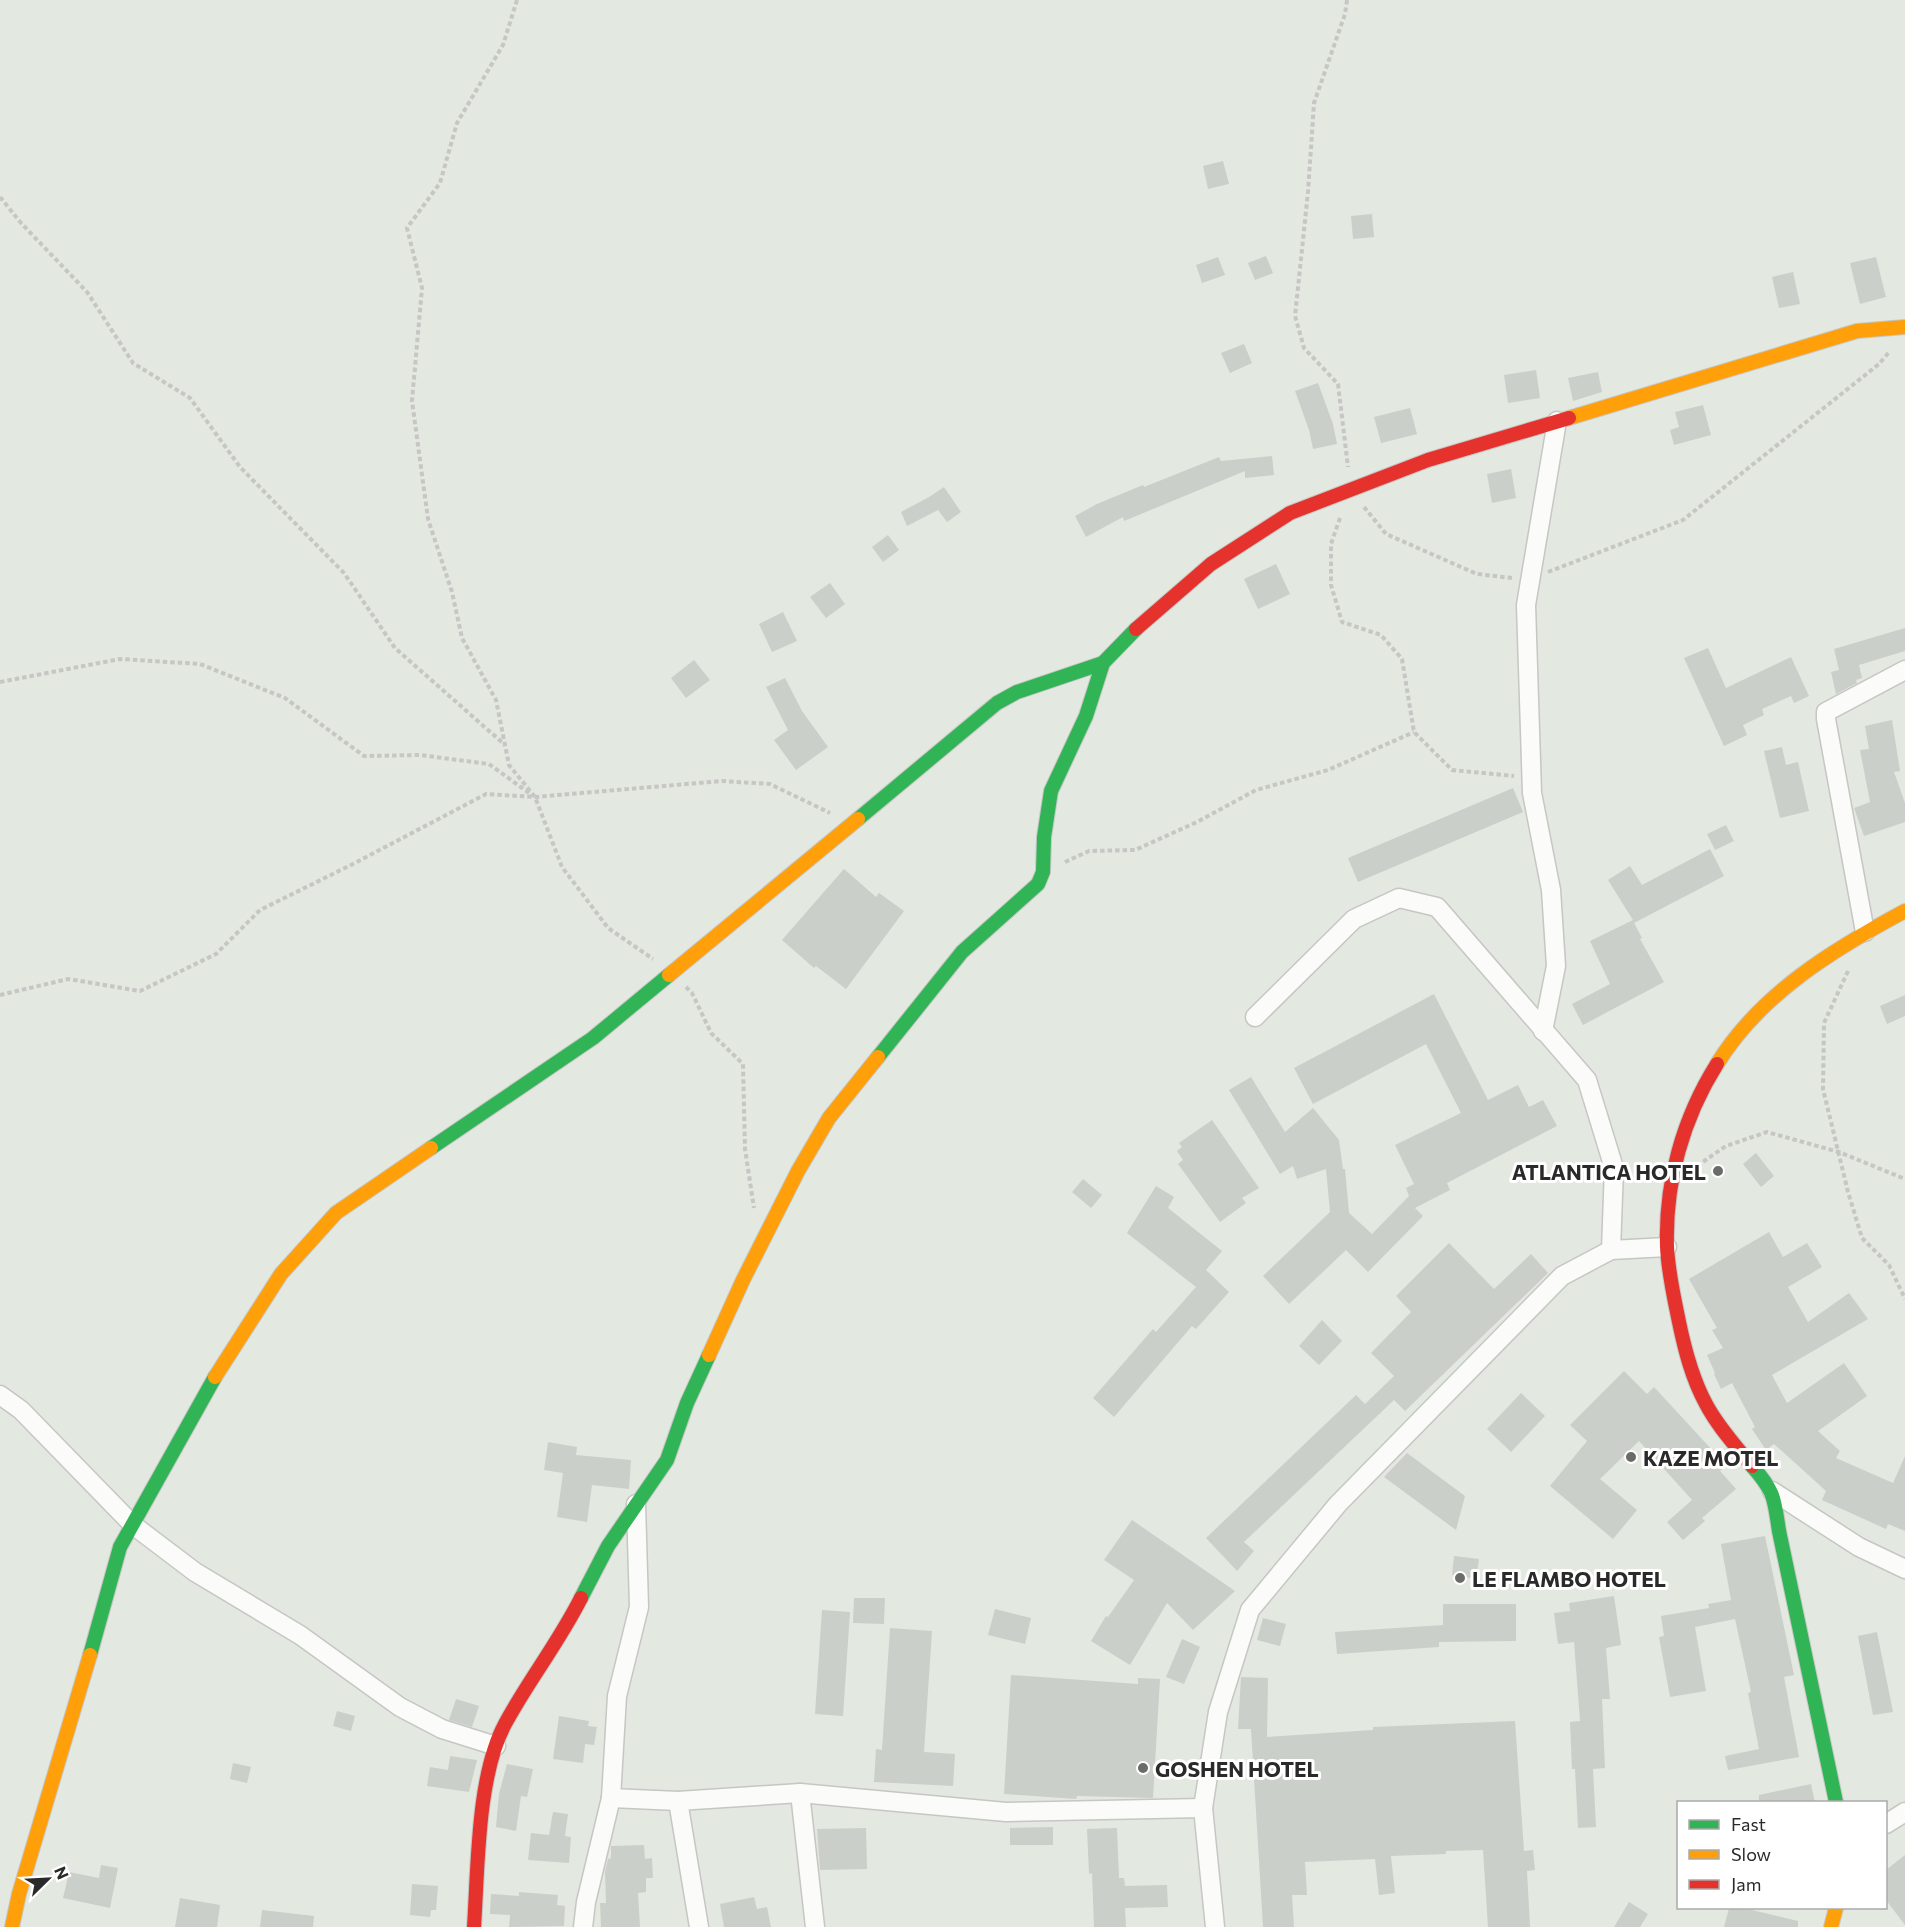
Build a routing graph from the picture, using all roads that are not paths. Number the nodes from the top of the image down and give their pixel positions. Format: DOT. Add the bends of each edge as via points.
graph roads {
  1 [pos="1905,327"];
  2 [pos="1557,421"];
  3 [pos="1103,663"];
  4 [pos="1905,670"];
  5 [pos="1905,911"];
  6 [pos="1865,932"];
  7 [pos="1255,1017"];
  8 [pos="1544,1031"];
  9 [pos="1667,1247"];
  10 [pos="1611,1250"];
  11 [pos="0,1395"];
  12 [pos="1772,1491"];
  13 [pos="636,1504"];
  14 [pos="133,1525"];
  15 [pos="1905,1569"];
  16 [pos="496,1746"];
  17 [pos="800,1793"];
  18 [pos="611,1798"];
  19 [pos="678,1801"];
  20 [pos="1836,1801"];
  21 [pos="1203,1808"];
  22 [pos="1905,1812"];
  23 [pos="1887,1823"];
  24 [pos="1836,1909"];
  25 [pos="12,1927"];
  26 [pos="474,1927"];
  27 [pos="583,1927"];
  28 [pos="699,1927"];
  29 [pos="815,1927"];
  30 [pos="1215,1927"];
  31 [pos="1831,1927"];
  1 -- 2 [label="street" via="1857,332"];
  2 -- 3 [label="street" via="1428,460 1290,513 1211,564"];
  2 -- 8 [label="street" via="1526,605 1532,793 1551,890 1556,966"];
  3 -- 13 [label="street" via="1086,716 1051,791 1043,872 1038,884 962,952 830,1118 798,1171 743,1280 687,1403 667,1460"];
  3 -- 14 [label="street" via="1017,692 997,703 593,1038 336,1213 281,1274 208,1388"];
  4 -- 6 [label="street" via="1826,712"];
  5 -- 6 [label="street"];
  6 -- 9 [label="street" via="1810,967 1770,1000 1711,1072 1688,1121 1672,1174"];
  7 -- 8 [label="street" via="1354,919 1399,898 1437,907"];
  8 -- 10 [label="street" via="1587,1080 1614,1168"];
  9 -- 10 [label="street"];
  9 -- 12 [label="street" via="1672,1294 1686,1354 1702,1396 1723,1430"];
  10 -- 21 [label="street" via="1562,1276 1338,1504 1250,1610 1218,1712"];
  11 -- 14 [label="street" via="21,1410"];
  12 -- 15 [label="street" via="1859,1547"];
  12 -- 20 [label="street"];
  13 -- 16 [label="street" via="504,1725"];
  13 -- 18 [label="street" via="639,1607 617,1696"];
  14 -- 16 [label="street" via="195,1572 300,1635 400,1707 442,1729"];
  14 -- 25 [label="street" via="120,1547"];
  16 -- 26 [label="street" via="484,1791"];
  17 -- 19 [label="street"];
  17 -- 21 [label="street" via="1006,1812"];
  17 -- 29 [label="street"];
  18 -- 19 [label="street"];
  18 -- 27 [label="street"];
  19 -- 28 [label="street"];
  21 -- 30 [label="street"];
  22 -- 23 [label="street"];
  24 -- 31 [label="street"];
}
